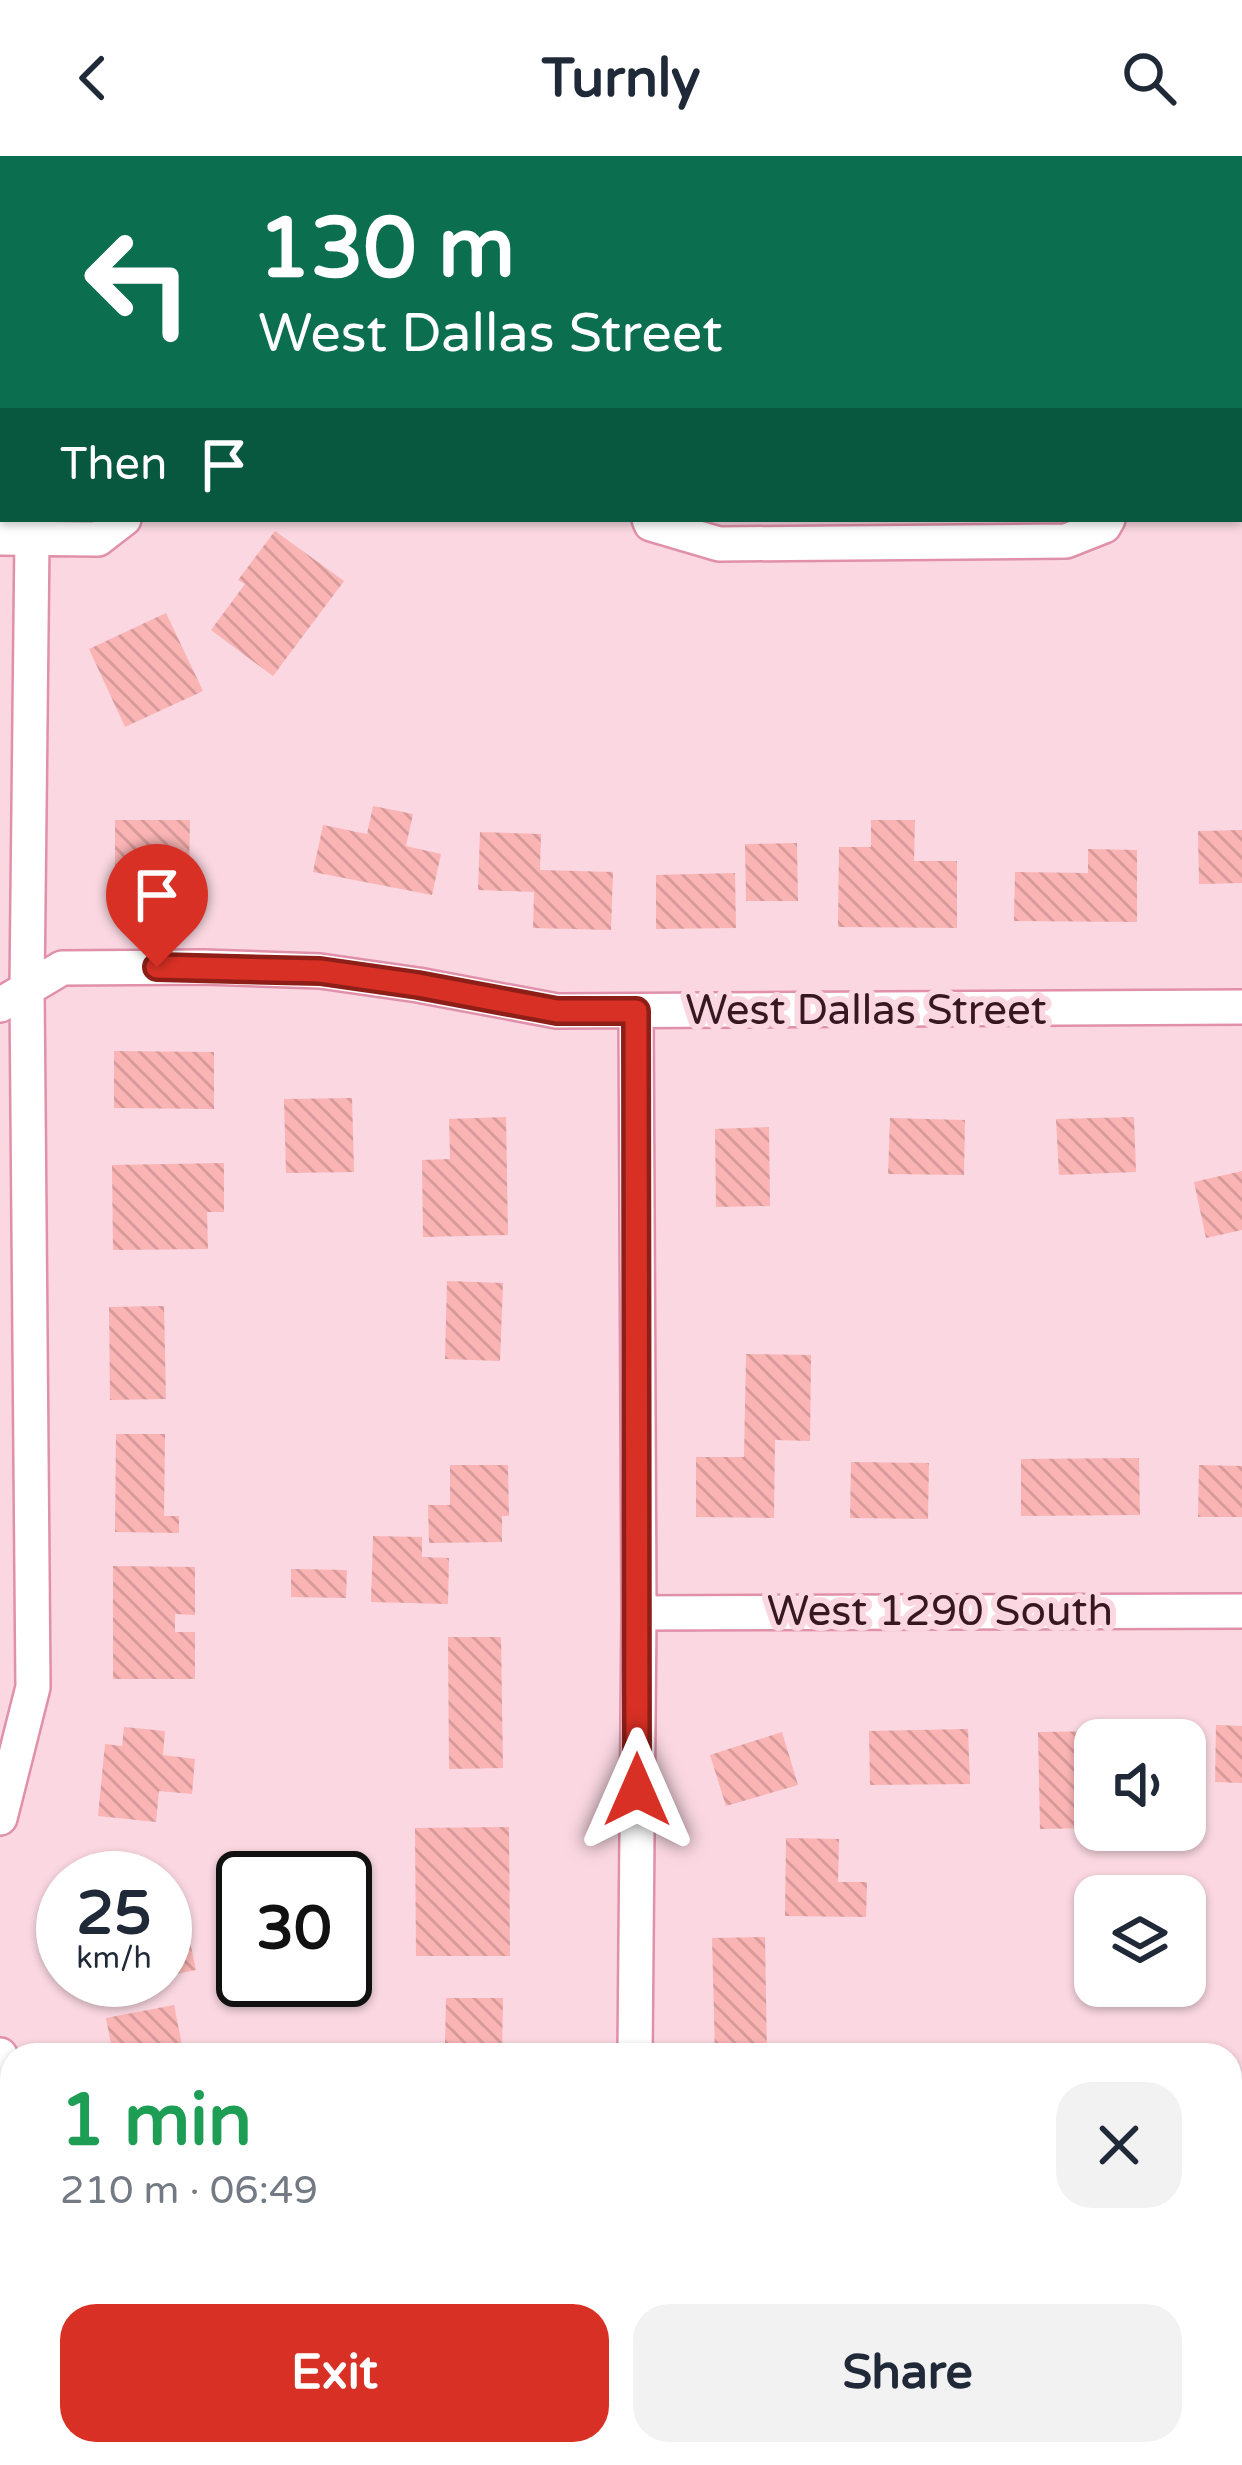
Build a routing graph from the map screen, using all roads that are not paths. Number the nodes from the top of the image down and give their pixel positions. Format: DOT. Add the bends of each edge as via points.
graph roads {
  1 [pos="120,522"];
  2 [pos="650,522"];
  3 [pos="1106,522"];
  4 [pos="16,538"];
  5 [pos="13,997"];
  6 [pos="1242,1006"];
  7 [pos="636,1011"];
  8 [pos="1242,1611"];
  9 [pos="639,1612"];
  10 [pos="0,1818"];
  11 [pos="635,2043"];
  1 -- 4 [label="street" via="98,539"];
  2 -- 3 [label="street" via="719,544 1066,541"];
  4 -- 5 [label="street"];
  5 -- 7 [label="street, West Dallas Street" via="62,968 204,967 320,971 557,1011"];
  5 -- 10 [label="street" via="33,1687"];
  6 -- 7 [label="street, West Dallas Street"];
  7 -- 9 [label="street"];
  8 -- 9 [label="street, West 1290 South"];
  9 -- 11 [label="street"];
}
